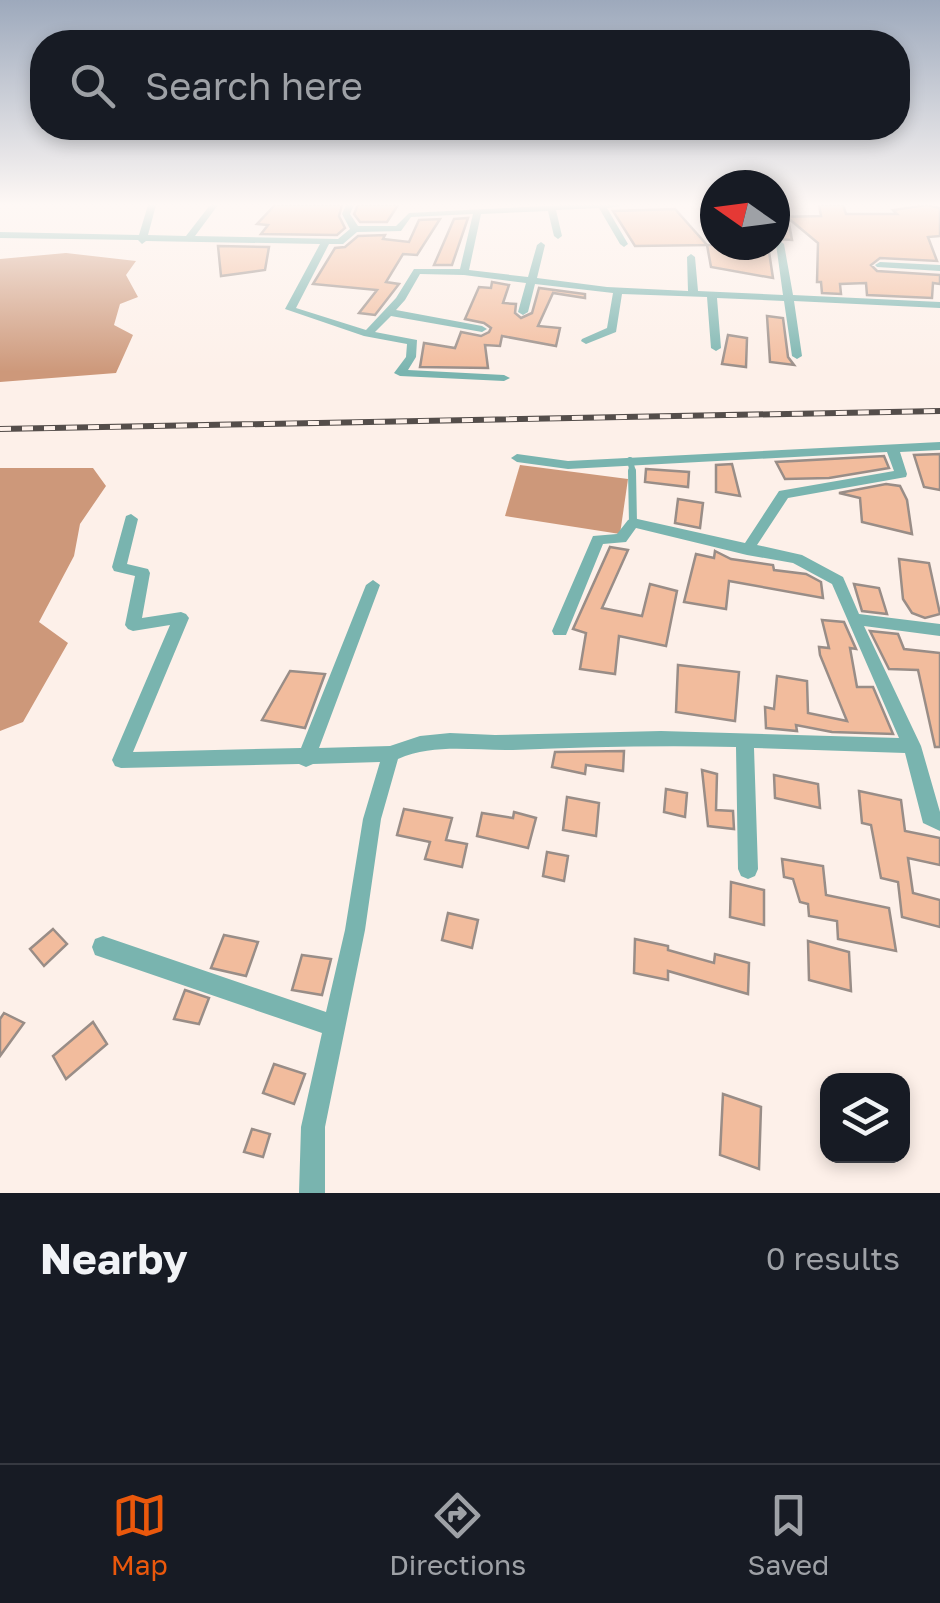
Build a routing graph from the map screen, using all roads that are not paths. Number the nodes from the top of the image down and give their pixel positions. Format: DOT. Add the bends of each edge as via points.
graph roads {
  1 [pos="315,261"];
  2 [pos="468,261"];
  3 [pos="537,261"];
  4 [pos="691,261"];
  5 [pos="783,261"];
  6 [pos="880,265"];
  7 [pos="940,268"];
  8 [pos="464,272"];
  9 [pos="533,280"];
  10 [pos="618,290"];
  11 [pos="693,292"];
  12 [pos="712,292"];
  13 [pos="790,296"];
  14 [pos="940,305"];
  15 [pos="388,312"];
  16 [pos="523,312"];
  17 [pos="482,329"];
  18 [pos="368,334"];
  19 [pos="586,341"];
  20 [pos="716,348"];
  21 [pos="797,356"];
  22 [pos="504,378"];
  23 [pos="940,446"];
  24 [pos="892,448"];
  25 [pos="517,458"];
  26 [pos="630,460"];
  27 [pos="131,519"];
  28 [pos="633,523"];
  29 [pos="748,550"];
  30 [pos="373,585"];
  31 [pos="853,620"];
  32 [pos="940,630"];
  33 [pos="560,632"];
  34 [pos="745,742"];
  35 [pos="912,746"];
  36 [pos="391,754"];
  37 [pos="306,759"];
  38 [pos="940,822"];
  39 [pos="748,869"];
  40 [pos="103,947"];
  41 [pos="332,1026"];
  42 [pos="312,1193"];
  1 -- 18 [label="street" via="290,309"];
  2 -- 8 [label="street"];
  3 -- 9 [label="street"];
  4 -- 11 [label="street"];
  5 -- 13 [label="street"];
  6 -- 7 [label="street"];
  8 -- 9 [label="street"];
  8 -- 15 [label="street" via="416,271"];
  9 -- 10 [label="street"];
  9 -- 16 [label="street"];
  10 -- 11 [label="street"];
  10 -- 19 [label="street" via="612,330"];
  11 -- 12 [label="street"];
  12 -- 13 [label="street"];
  12 -- 20 [label="street"];
  13 -- 14 [label="street"];
  13 -- 21 [label="street"];
  15 -- 17 [label="street"];
  15 -- 18 [label="street"];
  18 -- 22 [label="street" via="414,342 400,373"];
  23 -- 24 [label="street"];
  24 -- 26 [label="street"];
  24 -- 29 [label="street" via="901,474 784,494"];
  25 -- 26 [label="street" via="568,465"];
  26 -- 28 [label="lane"];
  27 -- 37 [label="street" via="119,568 143,572 134,626 181,618 121,760"];
  28 -- 29 [label="street"];
  28 -- 33 [label="street" via="621,539 598,539"];
  29 -- 31 [label="street" via="828,573 845,591"];
  30 -- 37 [label="street"];
  31 -- 32 [label="street"];
  31 -- 35 [label="street"];
  34 -- 35 [label="street"];
  34 -- 36 [label="street" via="581,735 431,740"];
  34 -- 39 [label="street"];
  35 -- 38 [label="street" via="930,817"];
  36 -- 37 [label="street"];
  36 -- 41 [label="street"];
  40 -- 41 [label="street"];
  41 -- 42 [label="street" via="313,1127"];
}
